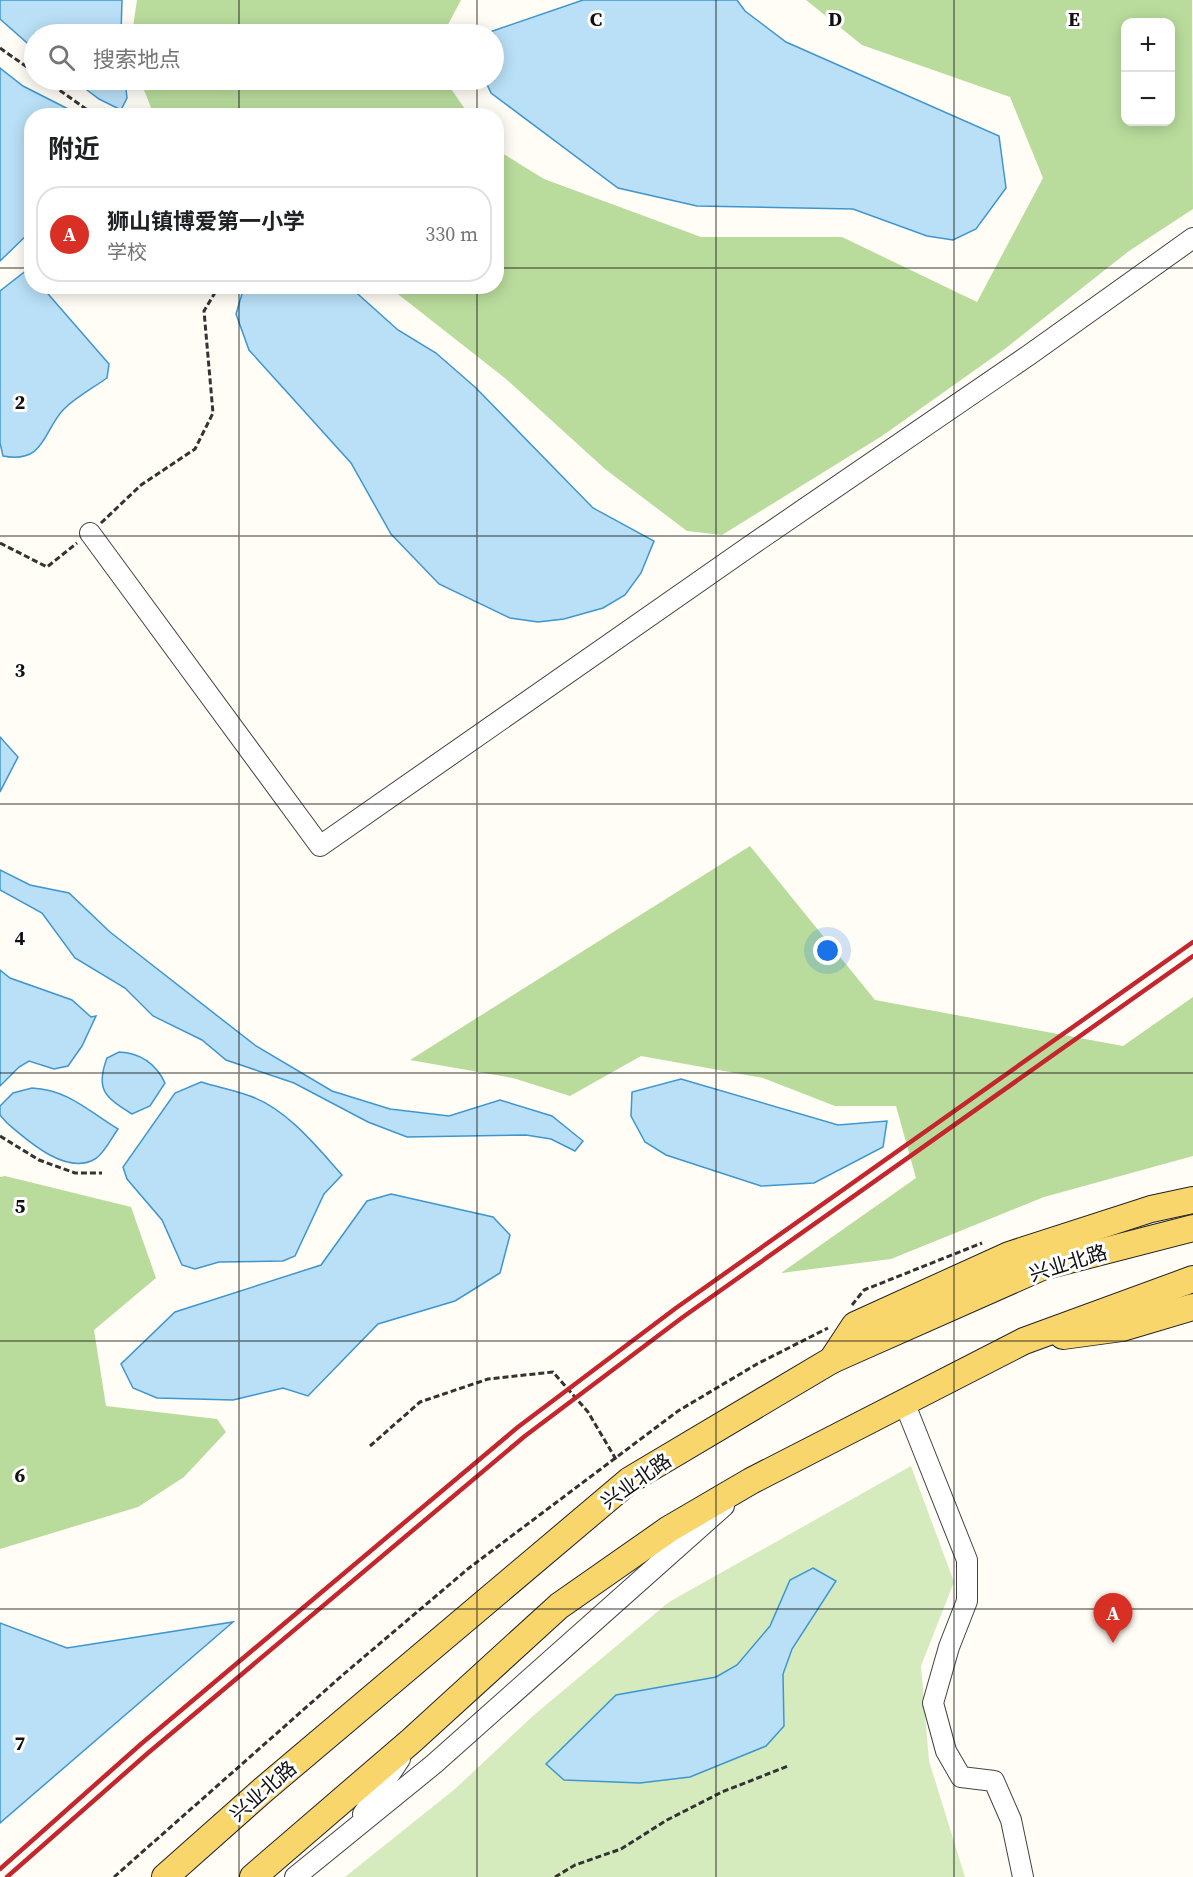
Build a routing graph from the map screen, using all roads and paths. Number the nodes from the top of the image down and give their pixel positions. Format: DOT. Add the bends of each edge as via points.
graph roads {
  1 [pos="0,48"];
  2 [pos="24,65"];
  3 [pos="59,90"];
  4 [pos="85,108"];
  5 [pos="1193,238"];
  6 [pos="214,294"];
  7 [pos="90,533"];
  8 [pos="0,543"];
  9 [pos="0,1136"];
  10 [pos="102,1173"];
  11 [pos="1193,1200"];
  12 [pos="1193,1228"];
  13 [pos="1193,1280"];
  14 [pos="1193,1307"];
  15 [pos="1024,1341"];
  16 [pos="832,1360"];
  17 [pos="904,1402"];
  18 [pos="370,1446"];
  19 [pos="630,1480"];
  20 [pos="751,1481"];
  21 [pos="411,1742"];
  22 [pos="788,1766"];
  23 [pos="353,1829"];
  24 [pos="165,1877"];
  25 [pos="253,1877"];
  26 [pos="295,1877"];
  27 [pos="555,1877"];
  28 [pos="1023,1877"];
  1 -- 2 [label="path"];
  3 -- 4 [label="path"];
  5 -- 7 [label="street" via="320,846"];
  6 -- 7 [label="path" via="204,311 213,413 195,449 141,485"];
  7 -- 8 [label="path" via="47,567"];
  9 -- 10 [label="path" via="39,1160 75,1173"];
  11 -- 16 [label="main road" via="1151,1209 1009,1255 855,1325"];
  12 -- 16 [label="main road, 兴业北路" via="1042,1267"];
  13 -- 15 [label="main road"];
  14 -- 15 [label="main road" via="1122,1328"];
  15 -- 17 [label="main road"];
  16 -- 19 [label="main road, 兴业北路"];
  17 -- 20 [label="main road"];
  17 -- 28 [label="street" via="967,1560 967,1601 933,1703 946,1751 961,1777 994,1780 1011,1820"];
  18 -- 19 [label="path" via="420,1402 488,1379 553,1372 588,1412"];
  19 -- 24 [label="main road, 兴业北路"];
  20 -- 21 [label="main road" via="669,1529 559,1606"];
  20 -- 23 [label="street" via="435,1764"];
  21 -- 23 [label="street"];
  21 -- 25 [label="main road"];
  22 -- 27 [label="path" via="722,1792 621,1849 575,1865"];
  23 -- 26 [label="street"];
}
